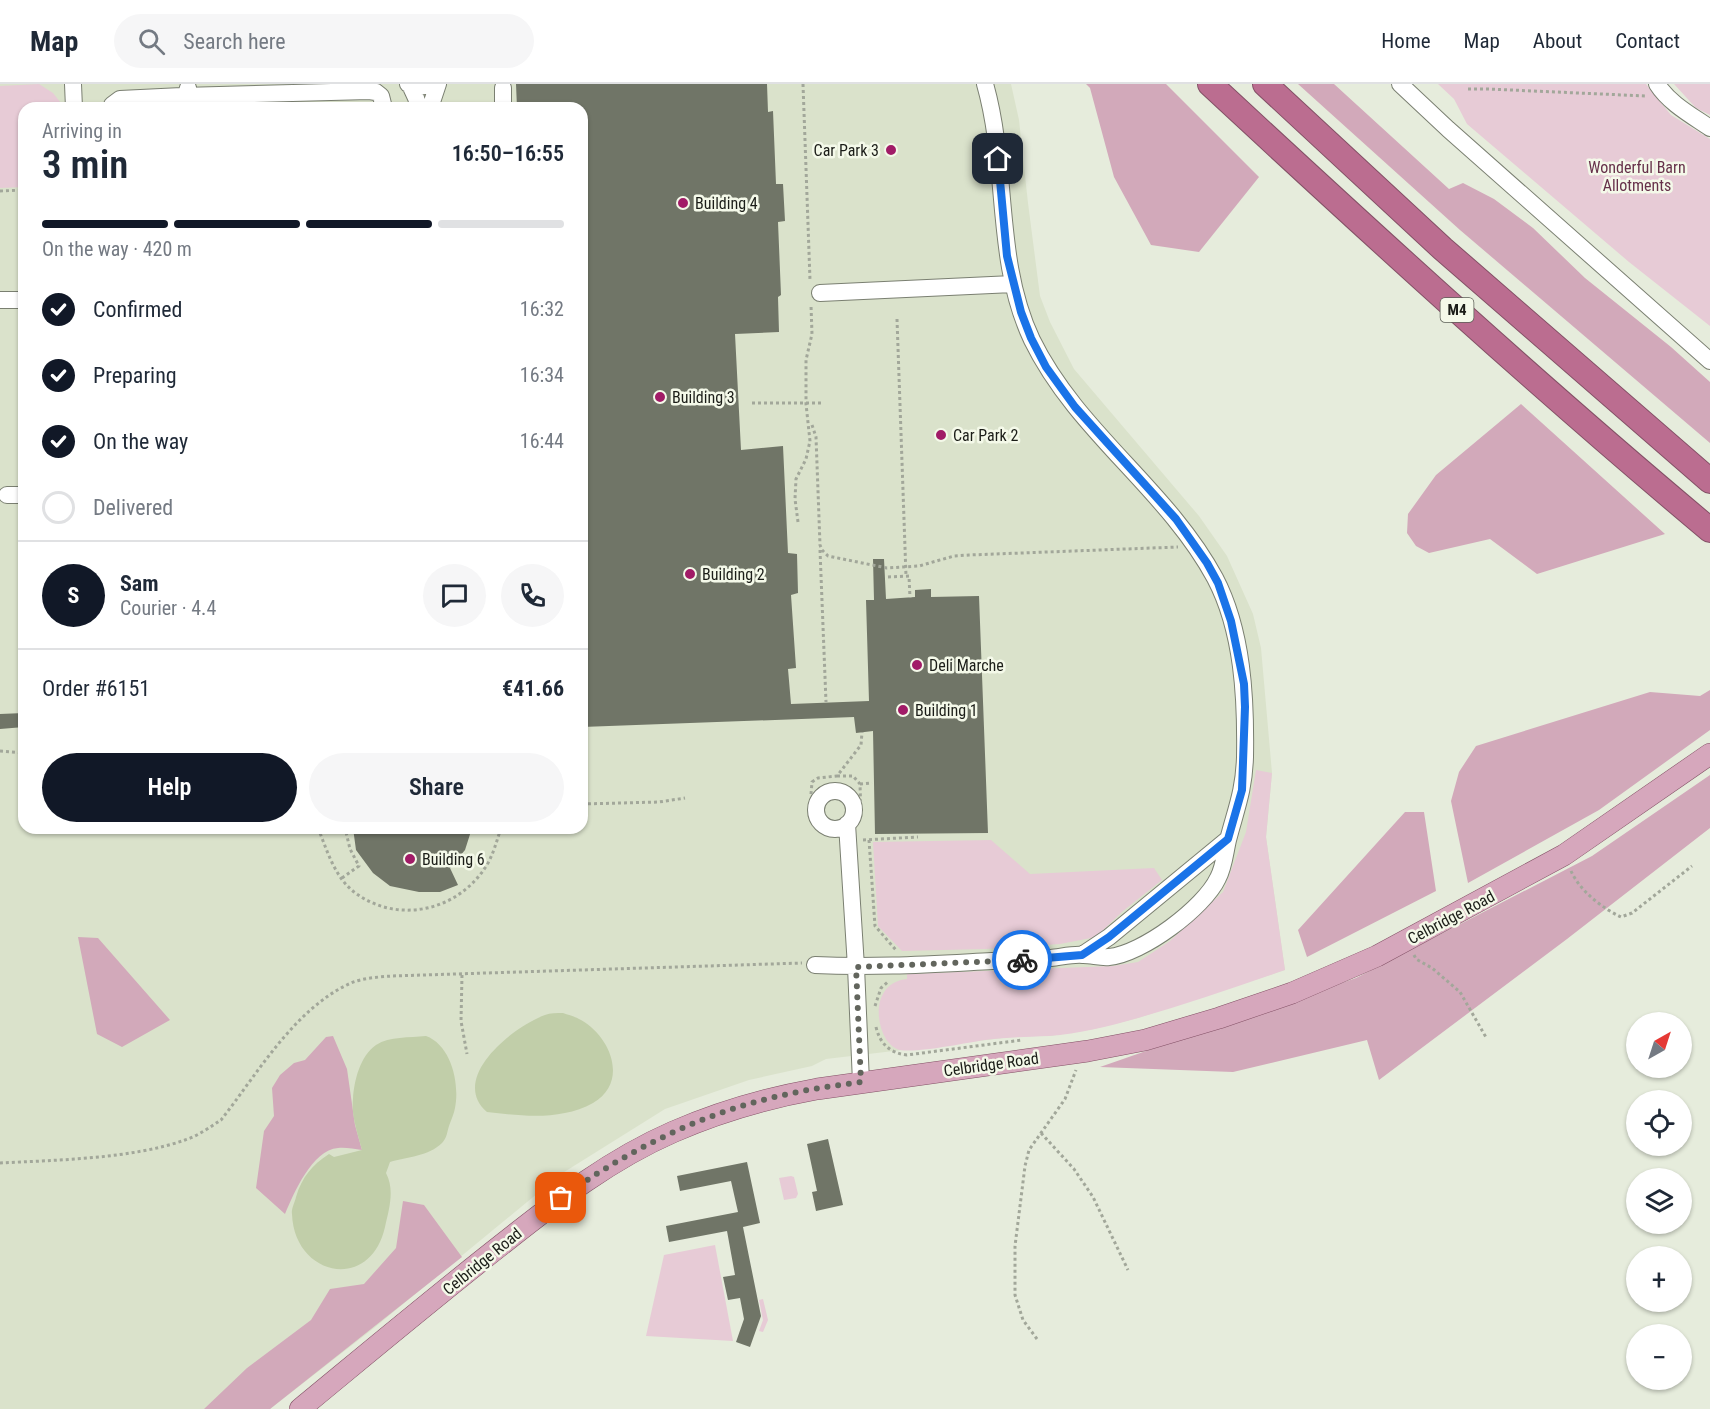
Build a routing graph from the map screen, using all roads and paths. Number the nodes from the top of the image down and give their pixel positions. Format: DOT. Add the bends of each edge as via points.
graph roads {
  1 [pos="73,84"];
  2 [pos="409,84"];
  3 [pos="436,84"];
  4 [pos="803,84"];
  5 [pos="985,84"];
  6 [pos="1210,84"];
  7 [pos="1265,84"];
  8 [pos="1400,84"];
  9 [pos="503,88"];
  10 [pos="1659,88"];
  11 [pos="1467,89"];
  12 [pos="186,90"];
  13 [pos="301,95"];
  14 [pos="74,102"];
  15 [pos="116,102"];
  16 [pos="382,102"];
  17 [pos="417,102"];
  18 [pos="432,102"];
  19 [pos="503,102"];
  20 [pos="1710,128"];
  21 [pos="0,190"];
  22 [pos="18,190"];
  23 [pos="1013,284"];
  24 [pos="814,292"];
  25 [pos="0,300"];
  26 [pos="18,300"];
  27 [pos="897,319"];
  28 [pos="1710,361"];
  29 [pos="752,403"];
  30 [pos="824,403"];
  31 [pos="806,404"];
  32 [pos="812,425"];
  33 [pos="1710,481"];
  34 [pos="7,495"];
  35 [pos="18,495"];
  36 [pos="798,522"];
  37 [pos="1710,530"];
  38 [pos="1193,541"];
  39 [pos="820,545"];
  40 [pos="905,567"];
  41 [pos="906,576"];
  42 [pos="888,577"];
  43 [pos="910,598"];
  44 [pos="826,702"];
  45 [pos="862,732"];
  46 [pos="0,751"];
  47 [pos="18,752"];
  48 [pos="1710,754"];
  49 [pos="837,776"];
  50 [pos="872,783"];
  51 [pos="860,784"];
  52 [pos="811,794"];
  53 [pos="685,798"];
  54 [pos="588,804"];
  55 [pos="857,824"];
  56 [pos="320,834"];
  57 [pos="346,834"];
  58 [pos="499,834"];
  59 [pos="918,837"];
  60 [pos="1228,839"];
  61 [pos="869,840"];
  62 [pos="1564,855"];
  63 [pos="1692,866"];
  64 [pos="342,878"];
  65 [pos="1408,940"];
  66 [pos="1082,955"];
  67 [pos="815,965"];
  68 [pos="898,965"];
  69 [pos="856,967"];
  70 [pos="462,975"];
  71 [pos="875,1009"];
  72 [pos="876,1019"];
  73 [pos="1487,1039"];
  74 [pos="1026,1040"];
  75 [pos="1088,1051"];
  76 [pos="467,1054"];
  77 [pos="861,1082"];
  78 [pos="1041,1133"];
  79 [pos="0,1163"];
  80 [pos="1128,1270"];
  81 [pos="1037,1339"];
  82 [pos="300,1409"];
  1 -- 14 [label="street"];
  2 -- 3 [label="street"];
  2 -- 17 [label="street"];
  3 -- 18 [label="street"];
  4 -- 24 [label="path"];
  5 -- 23 [label="street"];
  6 -- 37 [label="highway, M4" via="1431,288"];
  7 -- 33 [label="highway, M4" via="1443,249"];
  8 -- 28 [label="street"];
  9 -- 19 [label="street"];
  10 -- 11 [label="path" via="1639,97"];
  10 -- 20 [label="street" via="1682,110"];
  12 -- 13 [label="street"];
  12 -- 15 [label="street"];
  13 -- 16 [label="street" via="376,92"];
  21 -- 22 [label="path"];
  23 -- 24 [label="street"];
  23 -- 38 [label="street" via="1024,321 1046,367 1075,407"];
  24 -- 31 [label="path" via="806,360"];
  25 -- 26 [label="street"];
  27 -- 40 [label="path"];
  29 -- 31 [label="path"];
  30 -- 31 [label="path"];
  31 -- 36 [label="path" via="810,441 796,479"];
  32 -- 39 [label="path" via="816,437"];
  34 -- 35 [label="street"];
  38 -- 40 [label="path" via="1185,547 958,556"];
  38 -- 60 [label="street" via="1218,583 1228,609 1244,684 1244,780"];
  39 -- 40 [label="path" via="828,556 835,558 887,568"];
  39 -- 44 [label="path"];
  40 -- 41 [label="path"];
  41 -- 42 [label="path"];
  41 -- 43 [label="path"];
  45 -- 49 [label="path" via="861,745"];
  46 -- 47 [label="path"];
  48 -- 62 [label="main road, Celbridge Road"];
  49 -- 51 [label="path" via="853,776"];
  49 -- 52 [label="path" via="812,782"];
  50 -- 51 [label="path"];
  51 -- 55 [label="path"];
  53 -- 54 [label="path"];
  55 -- 61 [label="path" via="862,840"];
  55 -- 69 [label="street"];
  56 -- 64 [label="path" via="332,865"];
  57 -- 64 [label="path" via="359,866"];
  58 -- 64 [label="path" via="488,863 465,891 434,908 389,908 353,891"];
  59 -- 61 [label="path"];
  60 -- 66 [label="street"];
  60 -- 66 [label="street" via="1218,878 1211,889 1162,935 1110,957"];
  61 -- 68 [label="path" via="875,926 898,953"];
  62 -- 63 [label="path" via="1575,880 1621,917 1632,913"];
  62 -- 65 [label="main road, Celbridge Road"];
  65 -- 73 [label="path" via="1416,959 1460,992"];
  65 -- 75 [label="main road, Celbridge Road" via="1292,993 1229,1015 1144,1040"];
  66 -- 68 [label="street"];
  67 -- 69 [label="street"];
  67 -- 70 [label="path"];
  68 -- 69 [label="street"];
  68 -- 71 [label="path" via="898,976 881,988"];
  69 -- 77 [label="street"];
  70 -- 76 [label="path" via="461,1021"];
  70 -- 79 [label="path" via="374,977 350,984 298,1021 221,1120 185,1140 109,1155"];
  72 -- 74 [label="path" via="880,1040 897,1054"];
  75 -- 77 [label="main road, Celbridge Road"];
  75 -- 78 [label="path" via="1065,1099"];
  77 -- 82 [label="main road, Celbridge Road" via="773,1097 737,1108 672,1132 623,1157 552,1205"];
  78 -- 80 [label="path" via="1087,1188"];
  78 -- 81 [label="path" via="1029,1150 1025,1166 1015,1246 1015,1295 1023,1320"];
}
